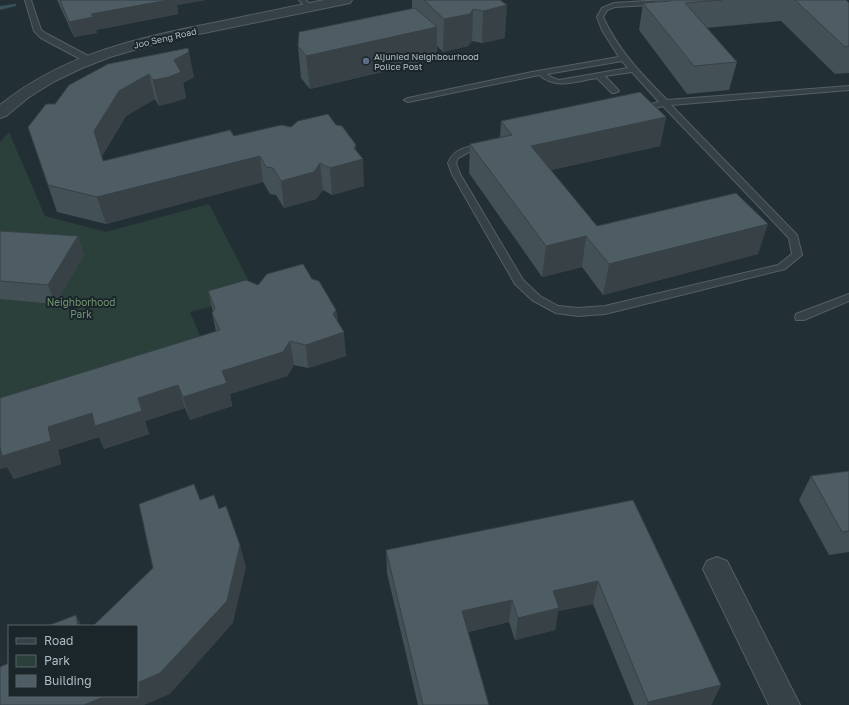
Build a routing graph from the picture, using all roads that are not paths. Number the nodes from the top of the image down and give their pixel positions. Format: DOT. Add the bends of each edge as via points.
graph roads {
  1 [pos="28,0"];
  2 [pos="345,0"];
  3 [pos="697,0"];
  4 [pos="306,4"];
  5 [pos="624,58"];
  6 [pos="89,60"];
  7 [pos="634,69"];
  8 [pos="541,73"];
  9 [pos="600,76"];
  10 [pos="849,88"];
  11 [pos="615,91"];
  12 [pos="408,100"];
  13 [pos="666,103"];
  14 [pos="627,112"];
  15 [pos="0,113"];
  16 [pos="496,143"];
  17 [pos="849,297"];
  18 [pos="800,316"];
  19 [pos="717,569"];
  20 [pos="785,705"];
  1 -- 6 [label="lane" via="38,31"];
  2 -- 4 [label="street, Joo Seng Road"];
  3 -- 5 [label="lane" via="614,5 604,9 600,17 602,24"];
  4 -- 6 [label="street, Joo Seng Road" via="156,39"];
  5 -- 7 [label="lane"];
  5 -- 8 [label="lane"];
  6 -- 15 [label="street, Joo Seng Road" via="39,84"];
  7 -- 9 [label="lane"];
  7 -- 13 [label="lane"];
  8 -- 9 [label="lane" via="550,80 559,82"];
  8 -- 12 [label="lane"];
  9 -- 11 [label="lane"];
  10 -- 13 [label="lane"];
  13 -- 14 [label="lane"];
  13 -- 16 [label="lane" via="794,237 797,255 782,268 605,310 578,312 556,309 536,298 520,282 456,174 452,162 454,156 466,150"];
  17 -- 18 [label="lane"];
  19 -- 20 [label="street"];
}
